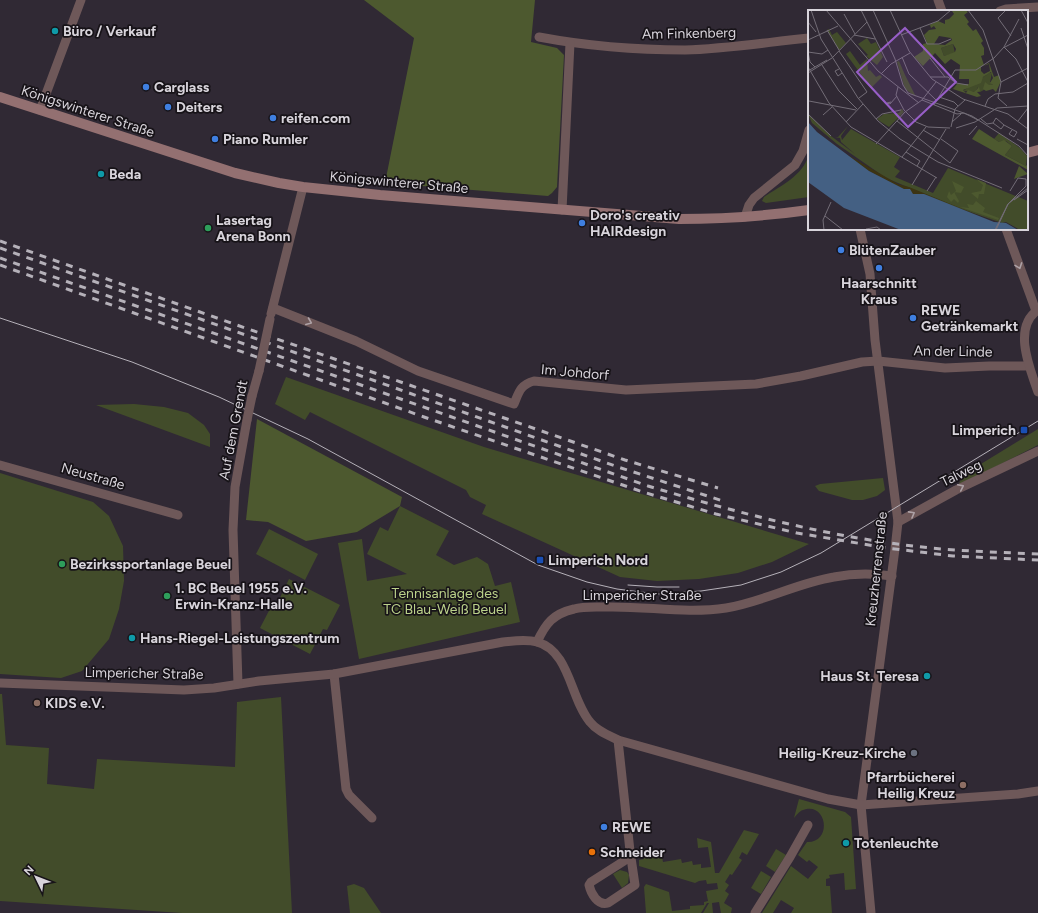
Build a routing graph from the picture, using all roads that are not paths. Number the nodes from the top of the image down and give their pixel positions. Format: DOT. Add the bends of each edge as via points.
graph roads {
  1 [pos="81,0"];
  2 [pos="938,0"];
  3 [pos="1038,7"];
  4 [pos="942,10"];
  5 [pos="1002,10"];
  6 [pos="539,37"];
  7 [pos="808,38"];
  8 [pos="570,42"];
  9 [pos="0,96"];
  10 [pos="40,110"];
  11 [pos="808,134"];
  12 [pos="1038,150"];
  13 [pos="1028,153"];
  14 [pos="303,187"];
  15 [pos="562,210"];
  16 [pos="808,210"];
  17 [pos="745,217"];
  18 [pos="860,230"];
  19 [pos="1006,230"];
  20 [pos="273,308"];
  21 [pos="1037,310"];
  22 [pos="878,361"];
  23 [pos="1028,366"];
  24 [pos="1038,392"];
  25 [pos="1038,451"];
  26 [pos="0,465"];
  27 [pos="178,515"];
  28 [pos="898,522"];
  29 [pos="892,576"];
  30 [pos="537,642"];
  31 [pos="334,674"];
  32 [pos="0,683"];
  33 [pos="238,684"];
  34 [pos="618,740"];
  35 [pos="1038,792"];
  36 [pos="861,805"];
  37 [pos="372,818"];
  38 [pos="808,825"];
  39 [pos="630,851"];
  40 [pos="755,913"];
  41 [pos="871,913"];
  1 -- 10 [label="street"];
  2 -- 4 [label="street"];
  3 -- 5 [label="street"];
  6 -- 8 [label="street, Am Finkenberg"];
  7 -- 8 [label="street, Am Finkenberg" via="685,50 615,48"];
  8 -- 15 [label="street"];
  9 -- 10 [label="main road, Königswinterer Straße"];
  10 -- 14 [label="main road, Königswinterer Straße" via="235,173"];
  11 -- 17 [label="street" via="803,151 795,165 754,198"];
  12 -- 13 [label="main road"];
  14 -- 15 [label="main road, Königswinterer Straße"];
  14 -- 20 [label="street, Auf dem Grendt"];
  15 -- 17 [label="main road, Königswinterer Straße" via="679,219"];
  16 -- 17 [label="main road, Königswinterer Straße"];
  18 -- 22 [label="street, Kreuzherrenstraße" via="870,274"];
  19 -- 21 [label="street, one-way"];
  20 -- 22 [label="street, Im Johdorf, one-way" via="356,341 418,370 514,404 521,388 526,383 534,381 626,390 756,384"];
  20 -- 33 [label="street, Auf dem Grendt, bridge" via="252,396 235,487 233,530"];
  21 -- 23 [label="street" via="1029,319 1025,333"];
  22 -- 23 [label="street, An der Linde" via="945,368"];
  22 -- 28 [label="street, Kreuzherrenstraße"];
  23 -- 24 [label="street"];
  28 -- 25 [label="street, Talweg, one-way" via="956,490"];
  26 -- 27 [label="street, Neustraße"];
  28 -- 29 [label="street, Kreuzherrenstraße"];
  29 -- 30 [label="street, Limpericher Straße" via="858,574 833,577 726,608 574,609 549,621"];
  29 -- 36 [label="street, Kreuzherrenstraße"];
  30 -- 31 [label="street, Limpericher Straße" via="503,642"];
  30 -- 34 [label="street" via="546,646 566,668 579,706 590,722"];
  31 -- 33 [label="street, Limpericher Straße"];
  31 -- 37 [label="street" via="346,789"];
  32 -- 33 [label="street, Limpericher Straße" via="184,690"];
  34 -- 36 [label="street"];
  34 -- 39 [label="street"];
  35 -- 36 [label="street"];
  36 -- 41 [label="street, Kreuzherrenstraße"];
  38 -- 40 [label="street"];
  39 -- 39 [label="street" via="635,884 608,903 599,902 589,889 589,885 624,861"];
}
